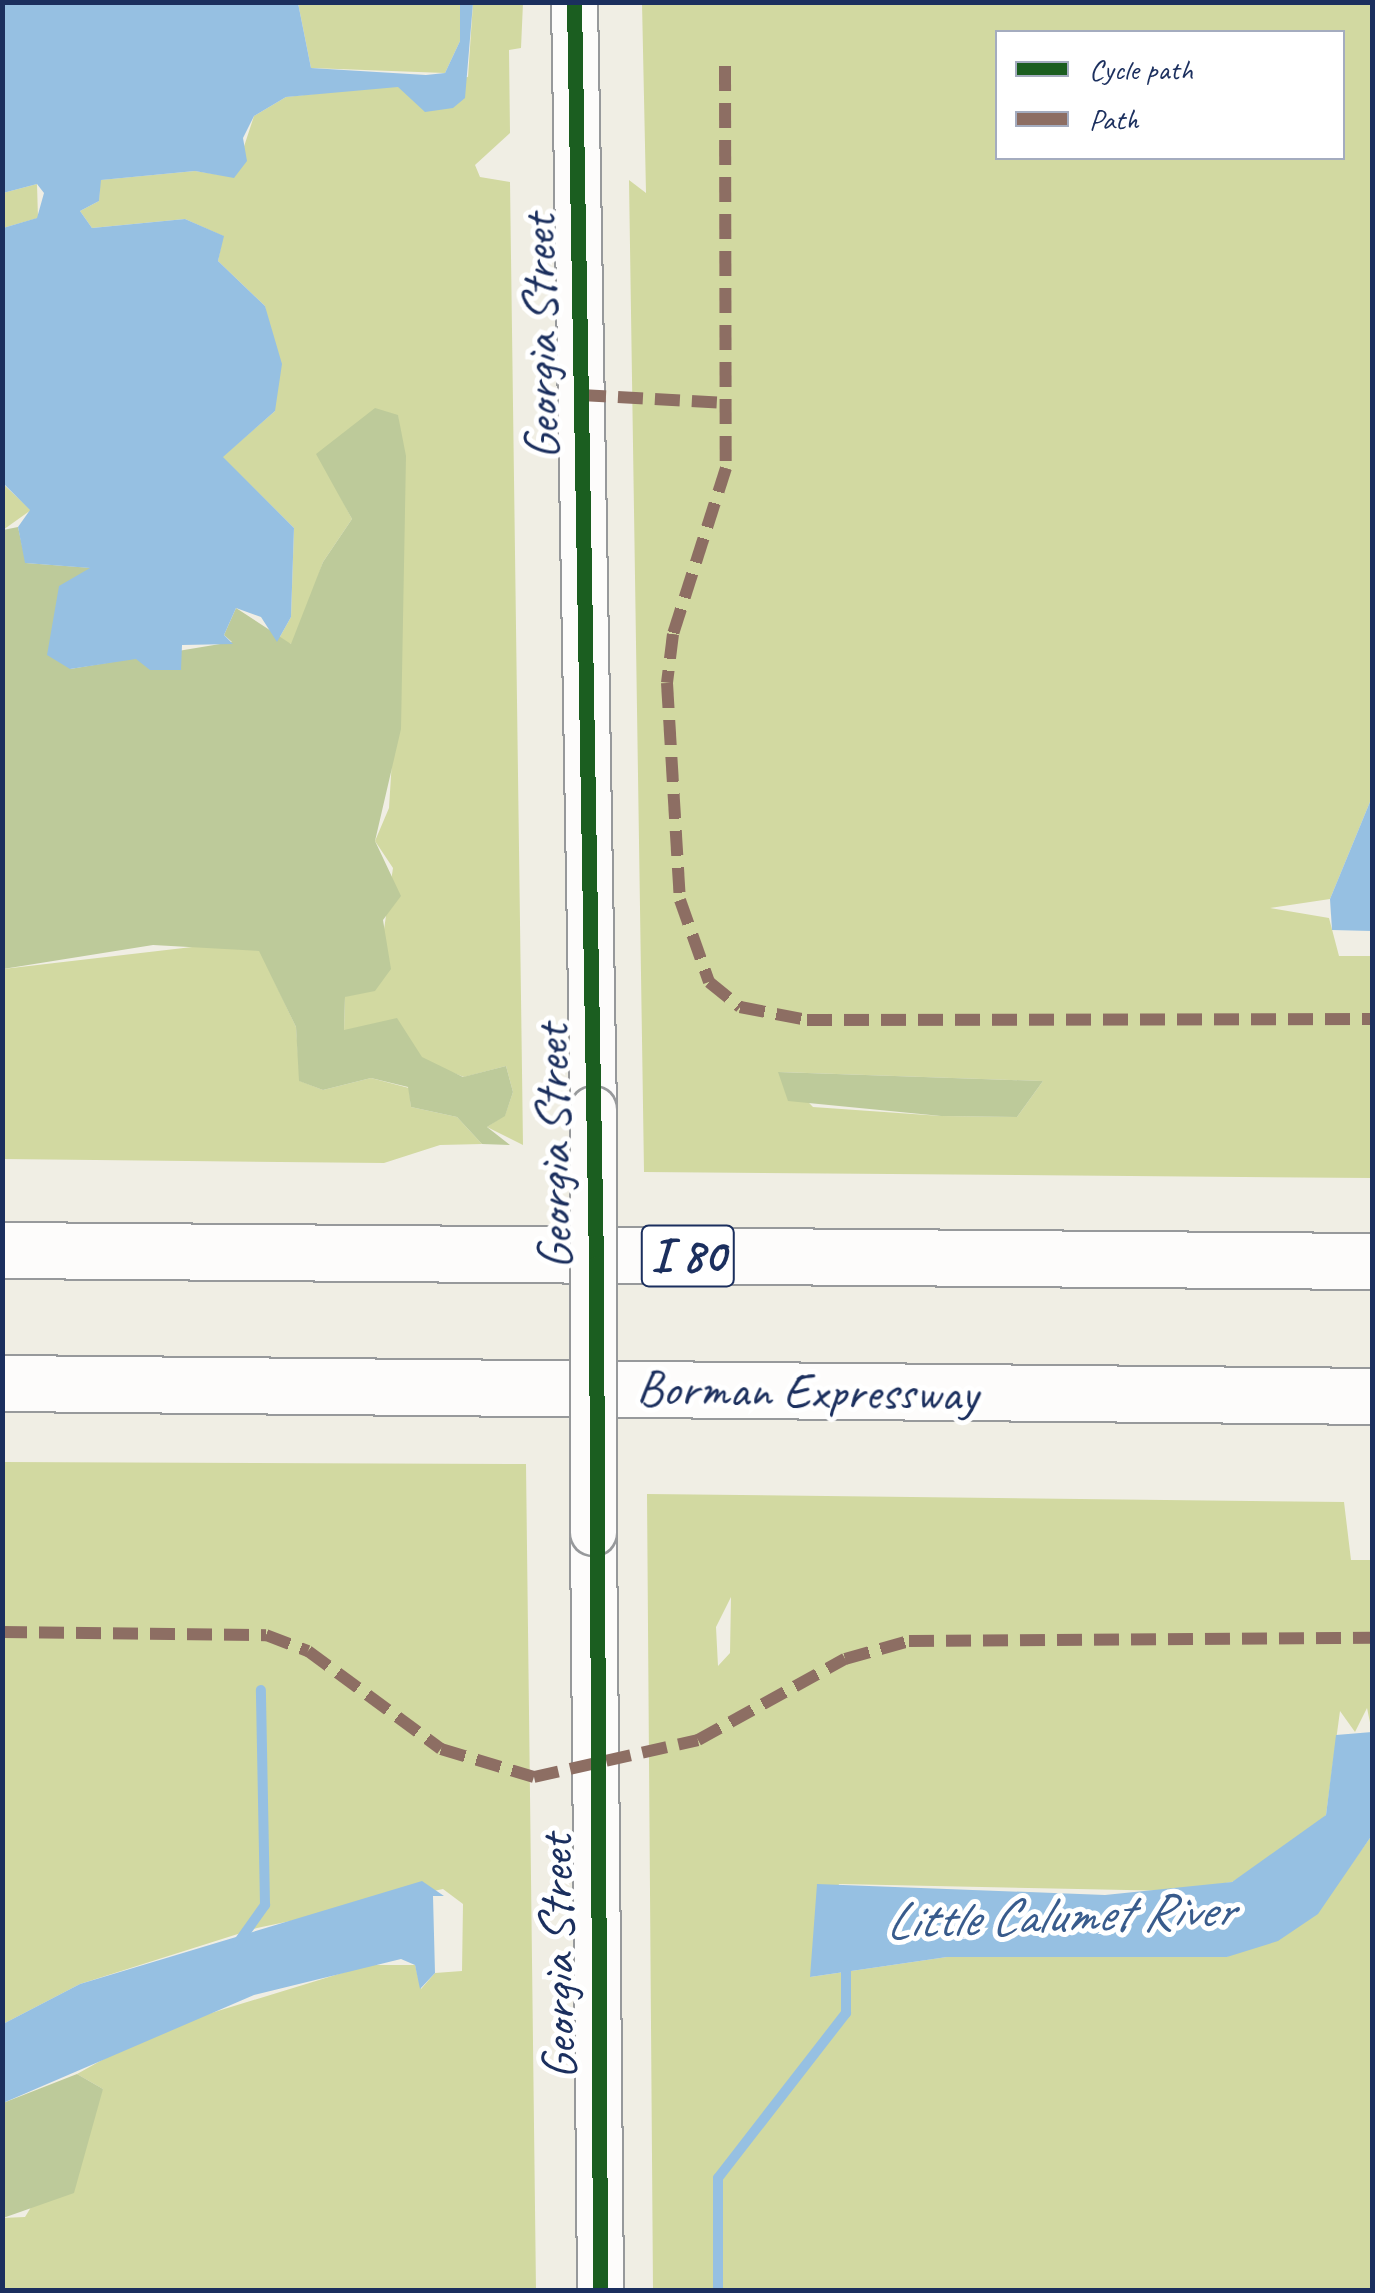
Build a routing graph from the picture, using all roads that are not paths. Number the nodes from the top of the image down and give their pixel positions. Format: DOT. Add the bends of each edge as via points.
graph roads {
  1 [pos="574,2"];
  2 [pos="2,1250"];
  3 [pos="1372,1262"];
  4 [pos="2,1383"];
  5 [pos="596,1388"];
  6 [pos="1372,1396"];
  7 [pos="600,2290"];
  1 -- 5 [label="street, Georgia Street, bridge"];
  2 -- 3 [label="highway, I 80"];
  4 -- 5 [label="highway, Borman Expressway"];
  5 -- 6 [label="highway, Borman Expressway"];
  5 -- 7 [label="street, Georgia Street, bridge"];
}
